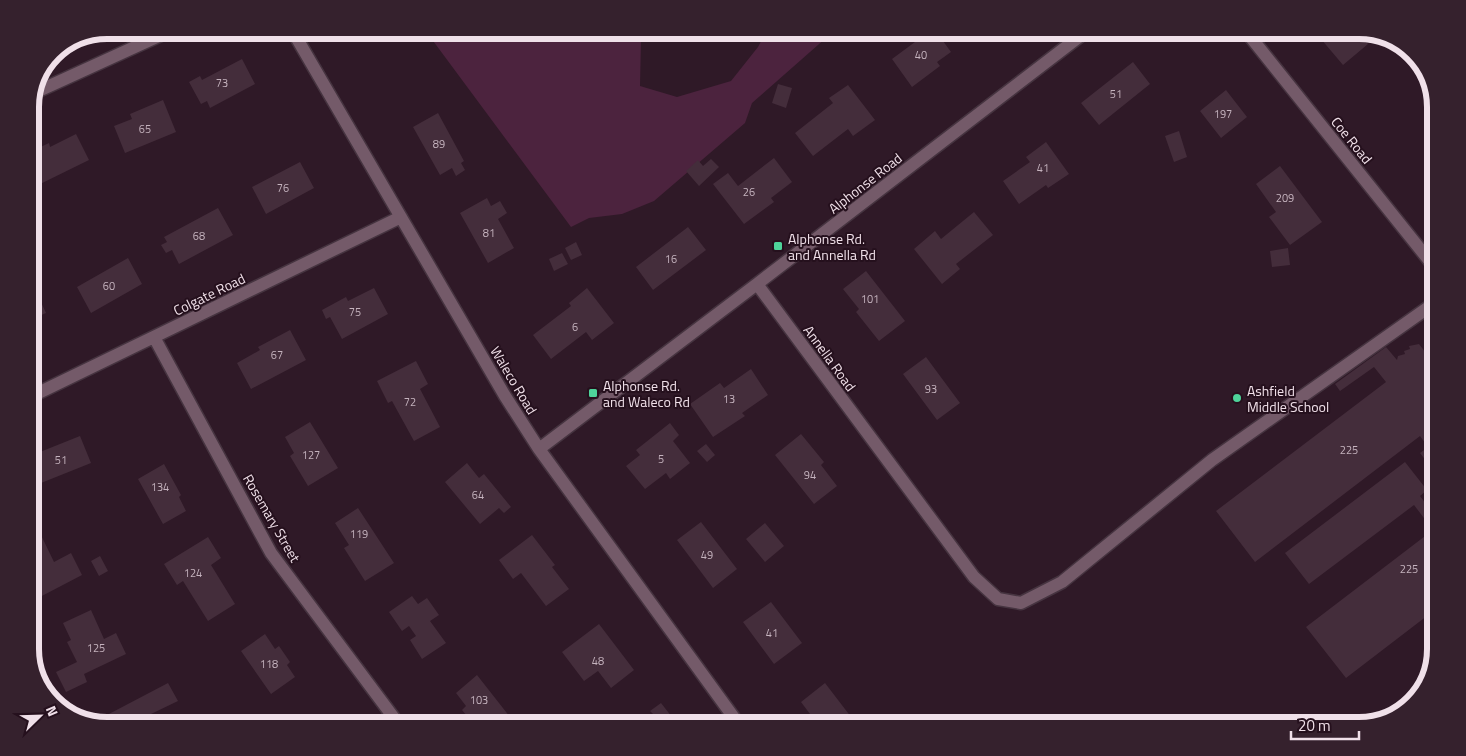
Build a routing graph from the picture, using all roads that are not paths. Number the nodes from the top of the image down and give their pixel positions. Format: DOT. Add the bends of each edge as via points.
graph roads {
  1 [pos="152,39"];
  2 [pos="297,39"];
  3 [pos="1076,39"];
  4 [pos="1252,39"];
  5 [pos="41,90"];
  6 [pos="401,217"];
  7 [pos="1427,258"];
  8 [pos="757,284"];
  9 [pos="1427,308"];
  10 [pos="154,337"];
  11 [pos="39,393"];
  12 [pos="539,449"];
  13 [pos="393,717"];
  14 [pos="733,717"];
  1 -- 5 [label="street"];
  2 -- 6 [label="street, Waleco Road"];
  3 -- 8 [label="street, Alphonse Road"];
  4 -- 7 [label="street, Coe Road"];
  6 -- 10 [label="street, Colgate Road"];
  6 -- 12 [label="street, Waleco Road"];
  8 -- 9 [label="street, Annella Road" via="974,577 998,599 1021,603 1062,582 1212,460"];
  8 -- 12 [label="street, Alphonse Road"];
  10 -- 11 [label="street, Colgate Road"];
  10 -- 13 [label="street, Rosemary Street" via="271,553"];
  12 -- 14 [label="street, Waleco Road"];
}
